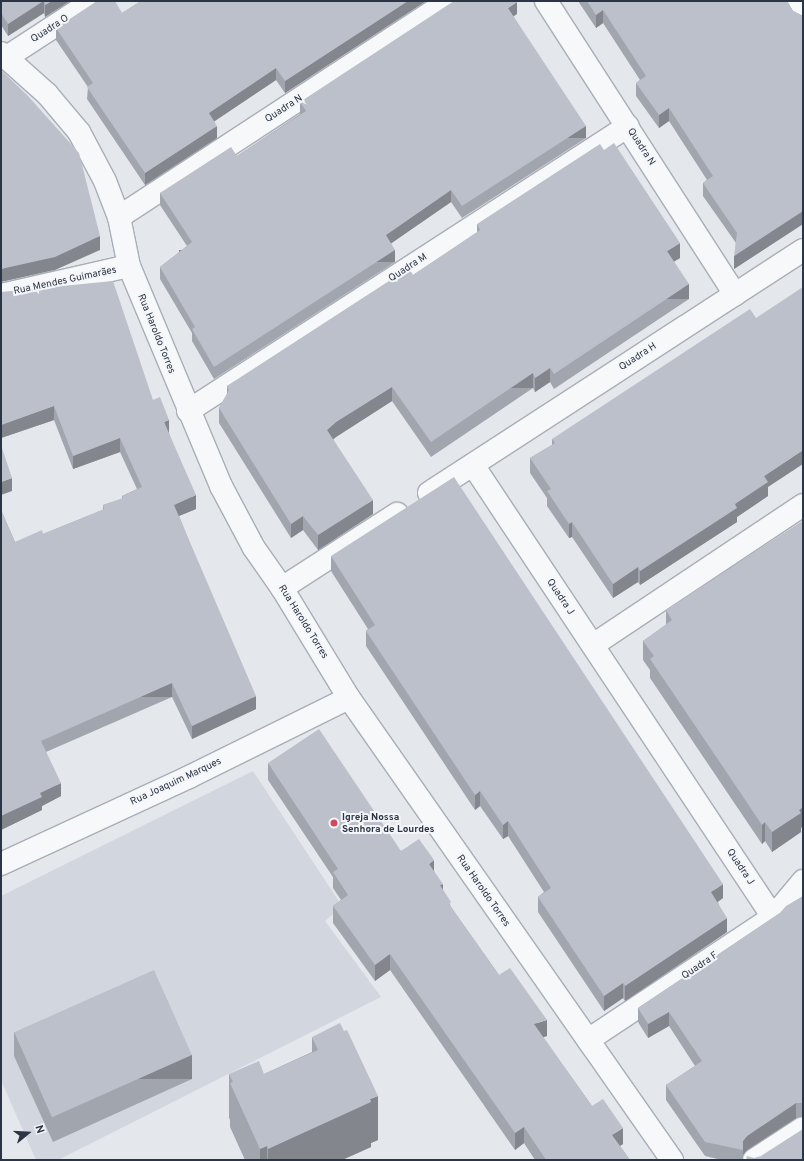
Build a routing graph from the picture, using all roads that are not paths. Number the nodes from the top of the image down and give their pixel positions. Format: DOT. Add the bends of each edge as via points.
graph roads {
  1 [pos="93,1"];
  2 [pos="449,1"];
  3 [pos="546,1"];
  4 [pos="792,1"];
  5 [pos="803,17"];
  6 [pos="4,55"];
  7 [pos="628,126"];
  8 [pos="119,217"];
  9 [pos="803,250"];
  10 [pos="129,266"];
  11 [pos="735,294"];
  12 [pos="1,295"];
  13 [pos="188,411"];
  14 [pos="473,465"];
  15 [pos="803,505"];
  16 [pos="282,588"];
  17 [pos="593,646"];
  18 [pos="349,698"];
  19 [pos="1,864"];
  20 [pos="803,881"];
  21 [pos="774,917"];
  22 [pos="588,1040"];
  23 [pos="803,1128"];
  24 [pos="672,1160"];
  25 [pos="754,1160"];
  1 -- 6 [label="street, Quadra O"];
  2 -- 8 [label="street, Quadra N"];
  3 -- 7 [label="street, Quadra N"];
  4 -- 5 [label="street"];
  6 -- 8 [label="street, Rua Haroldo Torres" via="47,94 78,132 105,181"];
  7 -- 11 [label="street, Quadra N"];
  7 -- 13 [label="street, Quadra M"];
  8 -- 10 [label="street, Rua Haroldo Torres"];
  9 -- 11 [label="street, Quadra H"];
  10 -- 12 [label="street, Rua Mendes Guimarães"];
  10 -- 13 [label="street, Rua Haroldo Torres"];
  11 -- 14 [label="street, Quadra H"];
  13 -- 16 [label="street, Rua Haroldo Torres" via="221,486 254,548"];
  14 -- 16 [label="street"];
  14 -- 17 [label="street, Quadra J"];
  15 -- 17 [label="street"];
  16 -- 18 [label="street, Rua Haroldo Torres"];
  17 -- 21 [label="street, Quadra J"];
  18 -- 19 [label="street, Rua Joaquim Marques" via="189,777"];
  18 -- 22 [label="street, Rua Haroldo Torres"];
  20 -- 21 [label="street, Quadra F"];
  21 -- 22 [label="street, Quadra F"];
  22 -- 24 [label="street, Rua Haroldo Torres"];
  23 -- 25 [label="street"];
}
